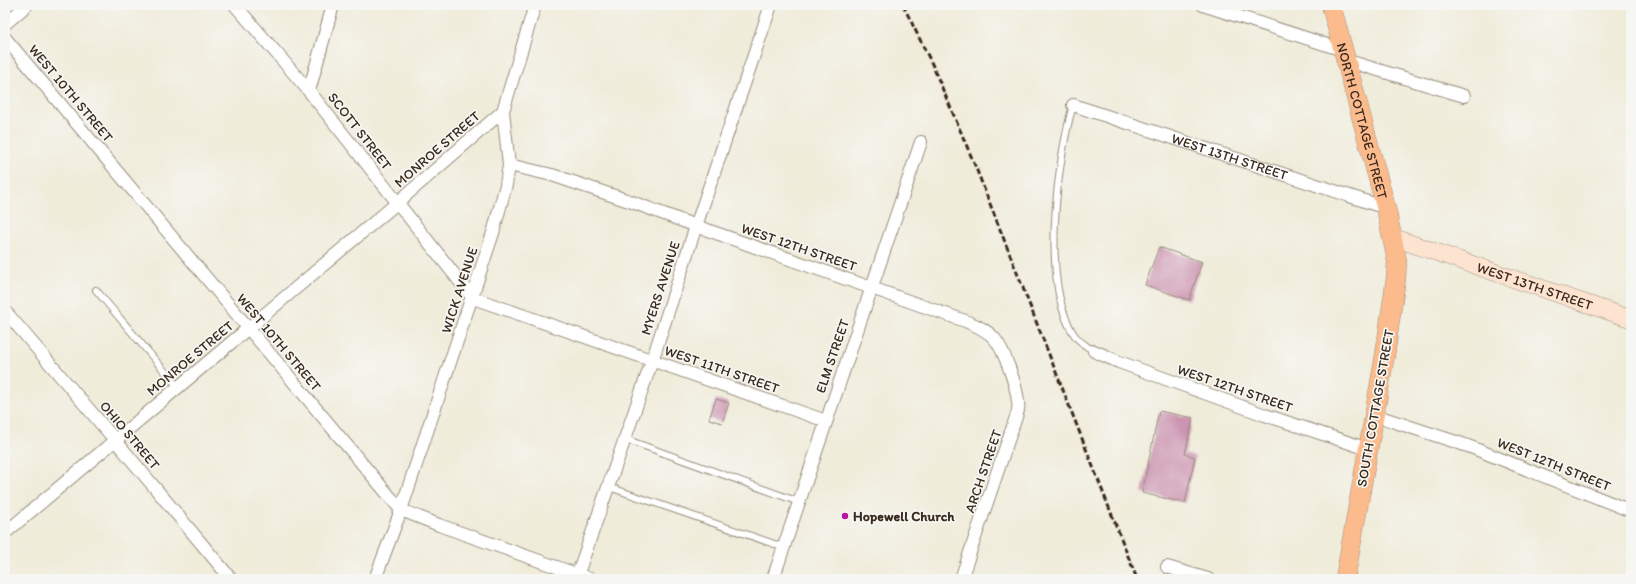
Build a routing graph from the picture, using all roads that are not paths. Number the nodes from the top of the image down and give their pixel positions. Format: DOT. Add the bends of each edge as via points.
graph roads {
  1 [pos="27,5"];
  2 [pos="235,5"];
  3 [pos="333,5"];
  4 [pos="535,5"];
  5 [pos="771,5"];
  6 [pos="1203,5"];
  7 [pos="1331,5"];
  8 [pos="5,24"];
  9 [pos="5,38"];
  10 [pos="1344,55"];
  11 [pos="309,91"];
  12 [pos="1464,96"];
  13 [pos="1073,104"];
  14 [pos="503,111"];
  15 [pos="921,142"];
  16 [pos="509,165"];
  17 [pos="397,203"];
  18 [pos="1386,208"];
  19 [pos="696,226"];
  20 [pos="1392,237"];
  21 [pos="871,288"];
  22 [pos="96,290"];
  23 [pos="473,298"];
  24 [pos="5,311"];
  25 [pos="1631,319"];
  26 [pos="248,328"];
  27 [pos="1094,351"];
  28 [pos="652,361"];
  29 [pos="178,387"];
  30 [pos="1374,415"];
  31 [pos="1016,417"];
  32 [pos="826,421"];
  33 [pos="625,439"];
  34 [pos="115,440"];
  35 [pos="1368,449"];
  36 [pos="609,487"];
  37 [pos="798,502"];
  38 [pos="401,510"];
  39 [pos="1631,511"];
  40 [pos="5,533"];
  41 [pos="783,547"];
  42 [pos="1167,567"];
  43 [pos="577,577"];
  44 [pos="230,579"];
  45 [pos="376,579"];
  46 [pos="590,579"];
  47 [pos="772,579"];
  48 [pos="961,579"];
  49 [pos="1208,579"];
  50 [pos="1345,579"];
  1 -- 8 [label="street"];
  2 -- 11 [label="street, SCOTT STREET"];
  3 -- 11 [label="street"];
  4 -- 14 [label="street, WICK AVENUE"];
  5 -- 19 [label="street, MYERS AVENUE"];
  6 -- 10 [label="street"];
  7 -- 10 [label="main road, NORTH COTTAGE STREET"];
  9 -- 26 [label="street, WEST 10TH STREET"];
  10 -- 12 [label="street"];
  10 -- 18 [label="main road, NORTH COTTAGE STREET"];
  11 -- 17 [label="street, SCOTT STREET"];
  13 -- 18 [label="street, WEST 13TH STREET"];
  13 -- 27 [label="lane" via="1058,193 1056,270 1065,317 1073,334 1082,344"];
  14 -- 16 [label="street, WICK AVENUE"];
  14 -- 17 [label="street, MONROE STREET"];
  15 -- 21 [label="street, ELM STREET"];
  16 -- 19 [label="street, WEST 12TH STREET" via="552,175"];
  16 -- 23 [label="street, WICK AVENUE" via="499,214"];
  17 -- 23 [label="street, SCOTT STREET"];
  17 -- 26 [label="street, MONROE STREET"];
  18 -- 20 [label="main road, NORTH COTTAGE STREET"];
  19 -- 21 [label="street, WEST 12TH STREET"];
  19 -- 28 [label="street, MYERS AVENUE"];
  20 -- 25 [label="main road, WEST 13TH STREET"];
  20 -- 30 [label="main road, SOUTH COTTAGE STREET" via="1397,261 1396,278"];
  21 -- 31 [label="street, WEST 12TH STREET" via="968,322 993,336 1003,352 1015,387 1019,406"];
  21 -- 32 [label="street, ELM STREET"];
  22 -- 29 [label="lane"];
  23 -- 28 [label="street, WEST 11TH STREET"];
  23 -- 38 [label="street, WICK AVENUE"];
  24 -- 34 [label="street, OHIO STREET"];
  26 -- 29 [label="street, MONROE STREET"];
  26 -- 38 [label="street, WEST 10TH STREET"];
  27 -- 35 [label="street, WEST 12TH STREET" via="1265,415"];
  28 -- 32 [label="street, WEST 11TH STREET"];
  28 -- 33 [label="street, MYERS AVENUE"];
  29 -- 34 [label="street, MONROE STREET"];
  30 -- 35 [label="main road, SOUTH COTTAGE STREET"];
  30 -- 39 [label="street, WEST 12TH STREET" via="1468,446"];
  31 -- 48 [label="street, ARCH STREET"];
  32 -- 37 [label="street, ELM STREET"];
  33 -- 36 [label="street, MYERS AVENUE"];
  33 -- 37 [label="lane"];
  34 -- 40 [label="street, MONROE STREET"];
  34 -- 44 [label="street, OHIO STREET"];
  35 -- 50 [label="main road, SOUTH COTTAGE STREET"];
  36 -- 41 [label="lane"];
  36 -- 43 [label="street, MYERS AVENUE"];
  37 -- 41 [label="street, ELM STREET"];
  38 -- 43 [label="street, WEST 10TH STREET"];
  38 -- 45 [label="street, WICK AVENUE"];
  41 -- 47 [label="street, ELM STREET"];
  42 -- 49 [label="street"];
  43 -- 46 [label="street, WEST 10TH STREET"];
}
